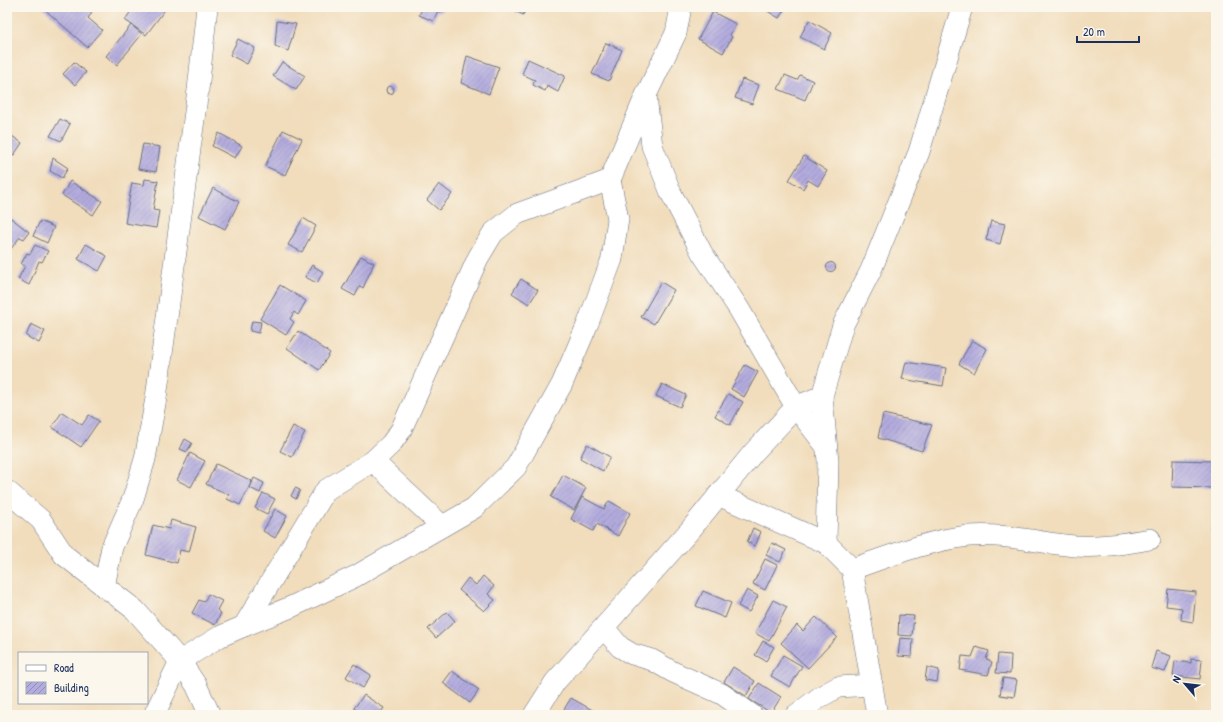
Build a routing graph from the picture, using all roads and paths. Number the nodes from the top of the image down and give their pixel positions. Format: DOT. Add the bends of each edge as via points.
graph roads {
  1 [pos="207,7"];
  2 [pos="682,7"];
  3 [pos="962,7"];
  4 [pos="646,95"];
  5 [pos="610,180"];
  6 [pos="822,396"];
  7 [pos="796,407"];
  8 [pos="826,446"];
  9 [pos="373,461"];
  10 [pos="7,491"];
  11 [pos="718,495"];
  12 [pos="442,526"];
  13 [pos="1150,539"];
  14 [pos="826,543"];
  15 [pos="852,569"];
  16 [pos="104,587"];
  17 [pos="244,626"];
  18 [pos="604,628"];
  19 [pos="180,661"];
  20 [pos="872,685"];
  21 [pos="154,715"];
  22 [pos="210,715"];
  23 [pos="534,715"];
  24 [pos="752,715"];
  25 [pos="796,715"];
  26 [pos="877,715"];
  1 -- 16 [label="street" via="155,406 145,459 133,499 112,547"];
  2 -- 4 [label="street" via="676,33"];
  3 -- 6 [label="street" via="919,152 871,270 843,326"];
  4 -- 5 [label="street"];
  4 -- 7 [label="street" via="652,146 670,193 702,253 739,309"];
  5 -- 9 [label="street" via="517,214 493,233 478,258 401,430"];
  5 -- 12 [label="street" via="618,218 612,259 562,384 516,468 474,508"];
  6 -- 7 [label="street"];
  6 -- 8 [label="street"];
  7 -- 8 [label="street"];
  7 -- 11 [label="street"];
  8 -- 14 [label="street"];
  9 -- 12 [label="street"];
  9 -- 17 [label="street" via="326,490"];
  10 -- 16 [label="street" via="41,520 64,555"];
  11 -- 14 [label="street"];
  11 -- 18 [label="street" via="692,529"];
  12 -- 17 [label="street" via="356,576"];
  13 -- 15 [label="street" via="1112,546 1076,546 970,536 933,542"];
  14 -- 15 [label="street"];
  15 -- 20 [label="street"];
  16 -- 19 [label="street" via="136,610"];
  17 -- 19 [label="street" via="219,637"];
  18 -- 23 [label="street" via="555,682"];
  18 -- 24 [label="street" via="620,647 722,694"];
  19 -- 21 [label="street"];
  19 -- 22 [label="street" via="196,685"];
  20 -- 25 [label="street" via="838,688 820,696"];
  20 -- 26 [label="street"];
}
